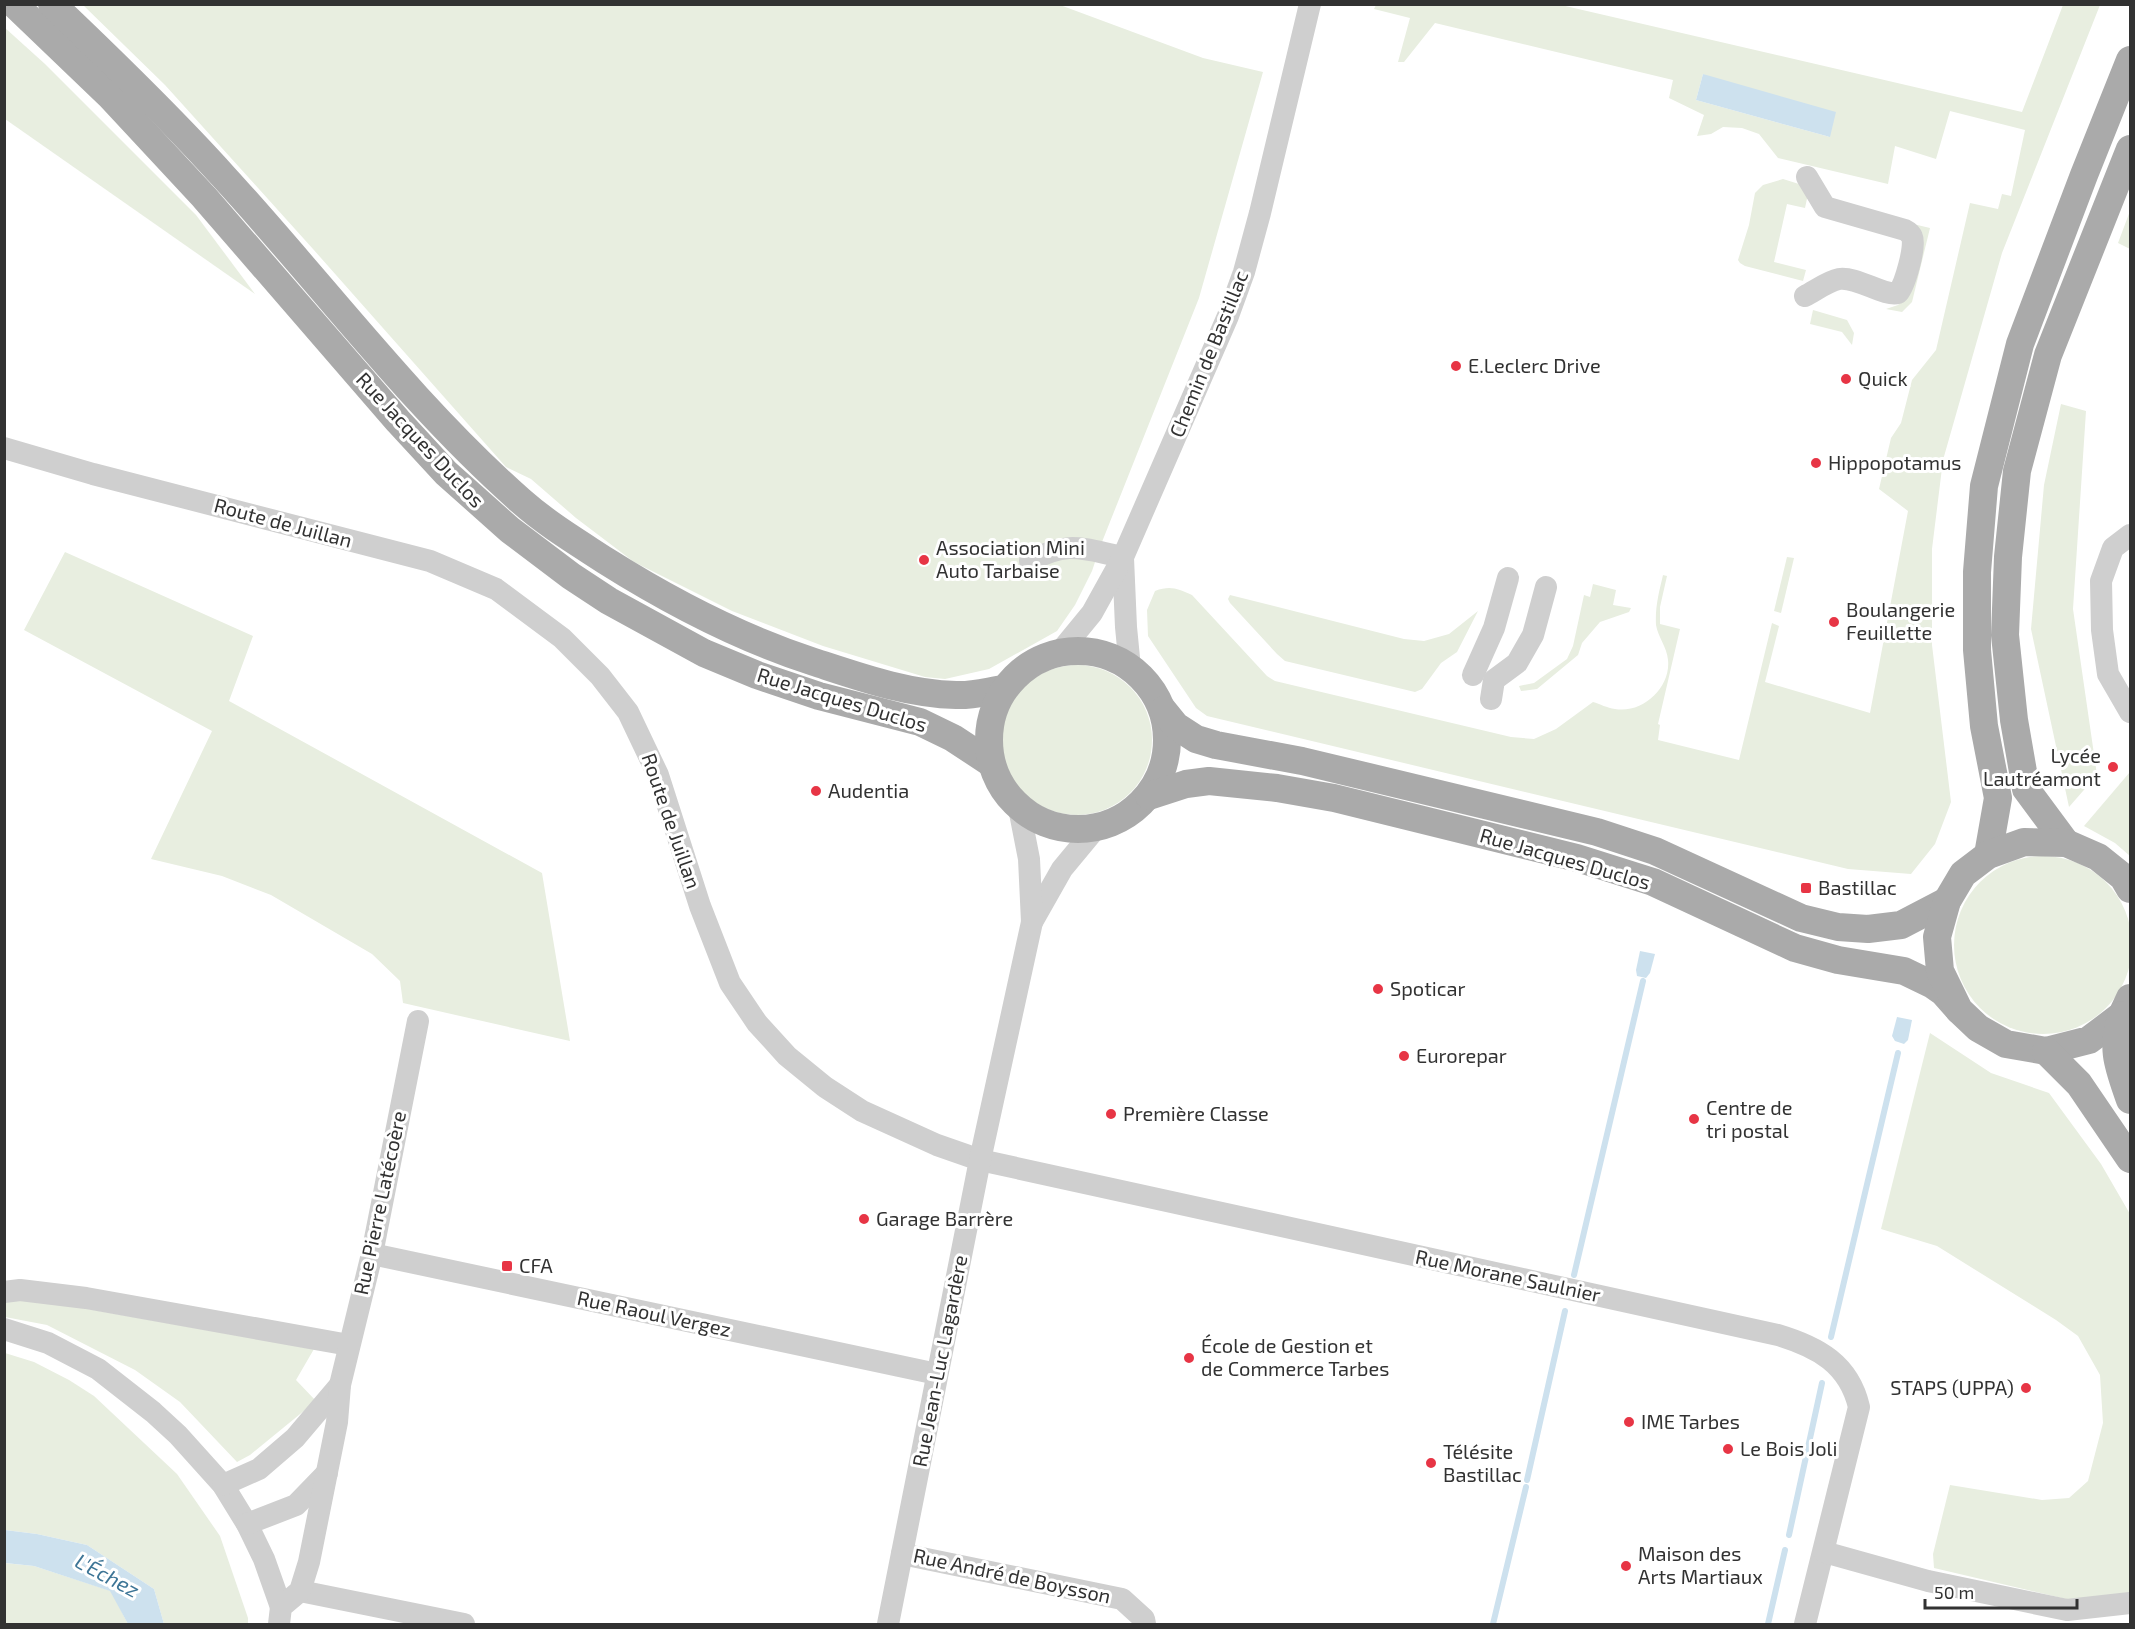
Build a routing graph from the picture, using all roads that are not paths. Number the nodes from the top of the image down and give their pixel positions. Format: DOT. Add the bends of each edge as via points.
graph roads {
  1 [pos="14,4"];
  2 [pos="52,4"];
  3 [pos="1310,4"];
  4 [pos="2130,60"];
  5 [pos="2130,148"];
  6 [pos="1808,177"];
  7 [pos="1805,296"];
  8 [pos="4,448"];
  9 [pos="2130,535"];
  10 [pos="1123,557"];
  11 [pos="1030,561"];
  12 [pos="1508,578"];
  13 [pos="1546,587"];
  14 [pos="1060,652"];
  15 [pos="1130,668"];
  16 [pos="1473,675"];
  17 [pos="1004,689"];
  18 [pos="1491,699"];
  19 [pos="1162,710"];
  20 [pos="2130,712"];
  21 [pos="991,763"];
  22 [pos="1149,796"];
  23 [pos="1019,808"];
  24 [pos="1096,828"];
  25 [pos="2066,843"];
  26 [pos="1988,855"];
  27 [pos="2130,889"];
  28 [pos="1947,901"];
  29 [pos="1032,922"];
  30 [pos="2126,1007"];
  31 [pos="1959,1010"];
  32 [pos="418,1021"];
  33 [pos="2046,1051"];
  34 [pos="2130,1100"];
  35 [pos="2130,1159"];
  36 [pos="980,1160"];
  37 [pos="372,1254"];
  38 [pos="4,1292"];
  39 [pos="4,1329"];
  40 [pos="349,1345"];
  41 [pos="937,1374"];
  42 [pos="340,1385"];
  43 [pos="328,1472"];
  44 [pos="223,1485"];
  45 [pos="247,1524"];
  46 [pos="1824,1552"];
  47 [pos="902,1554"];
  48 [pos="300,1590"];
  49 [pos="2130,1603"];
  50 [pos="280,1616"];
  51 [pos="464,1624"];
  52 [pos="888,1624"];
  53 [pos="1146,1624"];
  54 [pos="1805,1624"];
  1 -- 21 [label="main road, Rue Jacques Duclos" via="111,97 204,197 446,473 510,530 609,601 704,653 819,696 920,722"];
  2 -- 17 [label="main road, Rue Jacques Duclos" via="224,177 469,453 570,538 652,590 722,626 796,656 869,680 926,693 959,696"];
  3 -- 10 [label="street, Chemin de Bastillac" via="1244,272"];
  4 -- 26 [label="main road" via="2020,344 1984,486 1977,572 1977,650 1984,726 1998,798"];
  5 -- 25 [label="main road" via="2048,355 2017,471 2008,557 2005,634 2026,789"];
  6 -- 7 [label="street" via="1826,207 1905,230 1913,245 1898,293 1893,295 1840,279"];
  8 -- 36 [label="street, Route de Juillan" via="430,561 496,589 562,638 600,676 628,712 658,775 700,906 730,983 756,1023 787,1056 862,1111"];
  9 -- 20 [label="street" via="2113,548 2101,581 2108,674"];
  10 -- 11 [label="street" via="1071,547 1050,550"];
  10 -- 14 [label="street, Chemin de Bastillac" via="1092,613"];
  10 -- 15 [label="street, Chemin de Bastillac"];
  12 -- 16 [label="street" via="1494,628"];
  13 -- 18 [label="street" via="1533,635 1517,663 1494,680"];
  14 -- 15 [label="main road" via="1085,651 1109,656"];
  14 -- 17 [label="main road" via="1020,672"];
  15 -- 19 [label="main road" via="1150,687"];
  17 -- 21 [label="main road" via="993,712 988,737"];
  19 -- 22 [label="main road" via="1167,755"];
  19 -- 28 [label="main road, Rue Jacques Duclos" via="1176,726 1196,739 1216,745 1302,761 1597,832 1655,850 1801,918 1868,929 1901,925"];
  21 -- 23 [label="main road" via="1002,788"];
  22 -- 24 [label="main road" via="1116,822"];
  22 -- 31 [label="main road, Rue Jacques Duclos" via="1186,784 1209,782 1277,788 1334,798 1577,858 1653,882 1795,948 1904,971 1938,988"];
  23 -- 24 [label="main road" via="1042,823 1069,830"];
  23 -- 29 [label="street, Rue Jean-Luc Lagardère" via="1029,859"];
  24 -- 29 [label="street, Rue Jean-Luc Lagardère" via="1062,869"];
  25 -- 26 [label="main road" via="2024,842"];
  25 -- 27 [label="main road" via="2098,857"];
  26 -- 28 [label="main road" via="1963,874"];
  28 -- 31 [label="main road" via="1937,936 1940,971"];
  29 -- 36 [label="street, Rue Jean-Luc Lagardère"];
  30 -- 33 [label="main road" via="2089,1040"];
  30 -- 34 [label="main road" via="2116,1032 2117,1065"];
  31 -- 33 [label="main road, Rue Jacques Duclos" via="1978,1028 2006,1044"];
  32 -- 37 [label="street, Rue Pierre Latécoère"];
  33 -- 35 [label="main road" via="2079,1084"];
  36 -- 41 [label="street, Rue Jean-Luc Lagardère"];
  36 -- 46 [label="street, Rue Morane Saulnier" via="1809,1345 1845,1374 1859,1407"];
  37 -- 40 [label="street, Rue Pierre Latécoère"];
  37 -- 41 [label="street, Rue Raoul Vergez"];
  38 -- 40 [label="street" via="20,1290 86,1298"];
  39 -- 44 [label="street" via="48,1343 98,1369 162,1420"];
  40 -- 42 [label="street, Rue Pierre Latécoère"];
  41 -- 47 [label="street, Rue Jean-Luc Lagardère"];
  42 -- 43 [label="street, Rue Pierre Latécoère"];
  42 -- 44 [label="street, Rue Pierre Latécoère" via="295,1438 259,1469"];
  43 -- 45 [label="street" via="297,1505"];
  43 -- 48 [label="street, Rue Pierre Latécoère"];
  44 -- 45 [label="street"];
  45 -- 50 [label="street" via="264,1559"];
  46 -- 49 [label="street" via="1928,1581 2067,1610"];
  46 -- 54 [label="street, Rue Morane Saulnier"];
  47 -- 52 [label="street, Rue Jean-Luc Lagardère"];
  47 -- 53 [label="street, Rue André de Boysson" via="1122,1599"];
  48 -- 50 [label="street"];
  48 -- 51 [label="street"];
}
